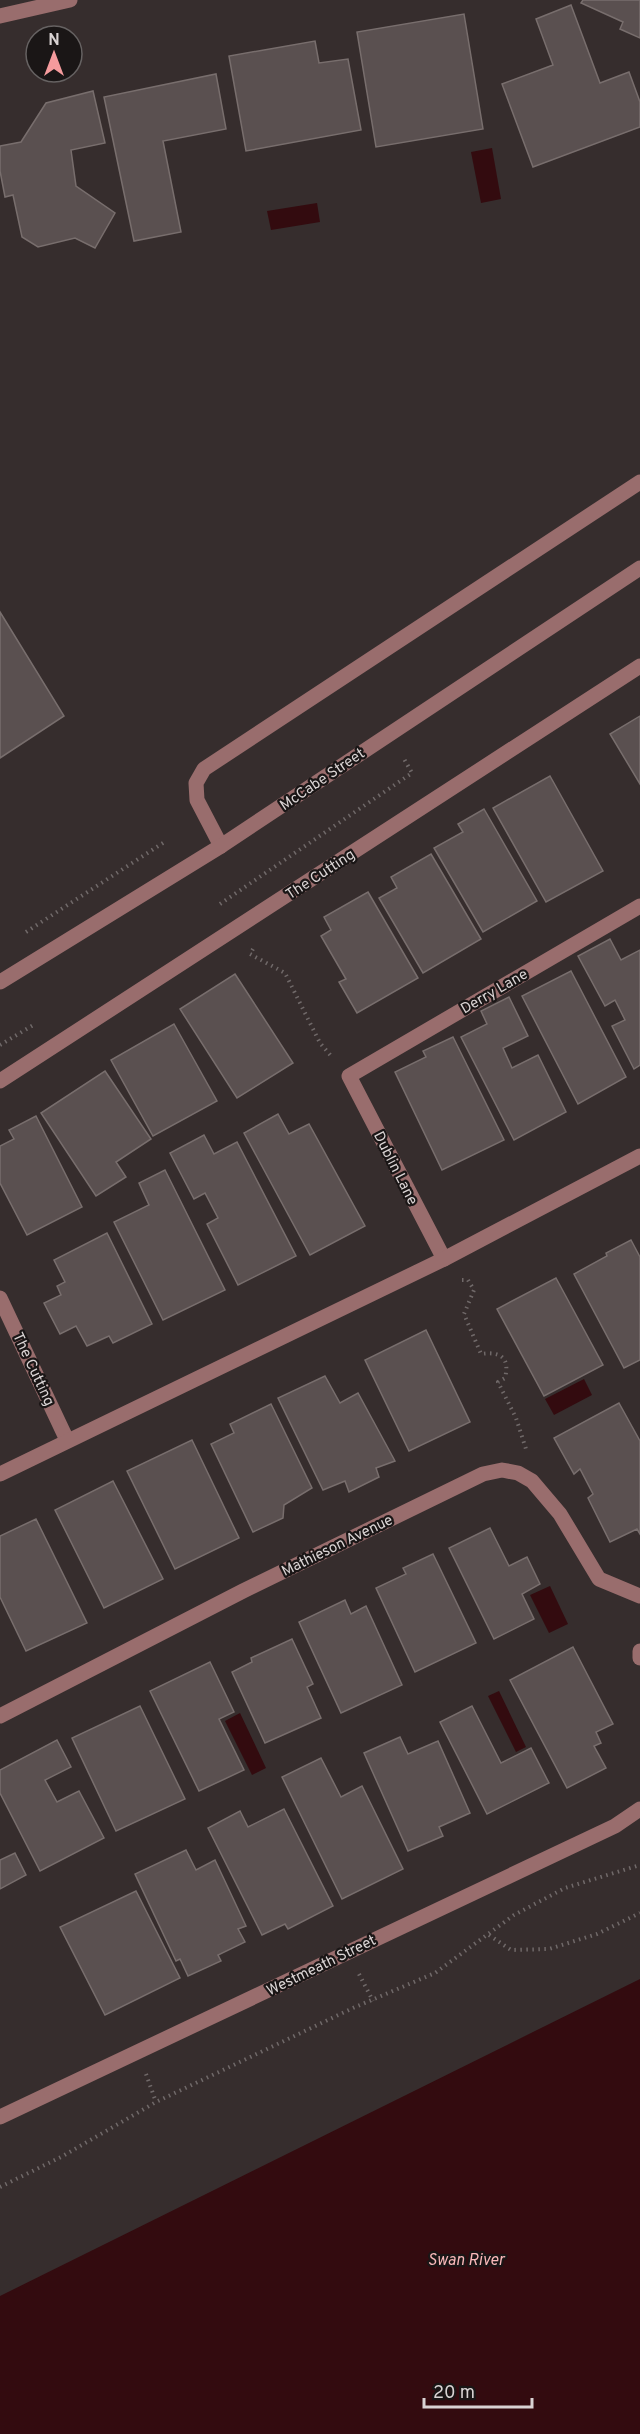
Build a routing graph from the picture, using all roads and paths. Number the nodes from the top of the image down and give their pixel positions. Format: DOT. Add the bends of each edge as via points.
graph roads {
  1 [pos="70,0"];
  2 [pos="0,16"];
  3 [pos="640,482"];
  4 [pos="640,568"];
  5 [pos="640,666"];
  6 [pos="400,751"];
  7 [pos="166,841"];
  8 [pos="221,846"];
  9 [pos="640,906"];
  10 [pos="215,907"];
  11 [pos="20,936"];
  12 [pos="250,954"];
  13 [pos="0,982"];
  14 [pos="39,1021"];
  15 [pos="320,1043"];
  16 [pos="0,1045"];
  17 [pos="349,1076"];
  18 [pos="0,1082"];
  19 [pos="640,1156"];
  20 [pos="444,1259"];
  21 [pos="474,1290"];
  22 [pos="0,1298"];
  23 [pos="516,1418"];
  24 [pos="67,1440"];
  25 [pos="0,1474"];
  26 [pos="640,1596"];
  27 [pos="640,1651"];
  28 [pos="640,1658"];
  29 [pos="0,1716"];
  30 [pos="640,1809"];
  31 [pos="640,1865"];
  32 [pos="640,1913"];
  33 [pos="489,1935"];
  34 [pos="0,2117"];
  35 [pos="0,2187"];
  1 -- 2 [label="street"];
  3 -- 8 [label="street" via="204,769 196,783 197,800"];
  4 -- 8 [label="street, McCabe Street"];
  5 -- 18 [label="street, The Cutting"];
  6 -- 10 [label="path" via="412,773"];
  7 -- 11 [label="path"];
  8 -- 13 [label="street, McCabe Street"];
  9 -- 17 [label="street, Derry Lane"];
  12 -- 15 [label="path" via="285,973"];
  14 -- 16 [label="path"];
  17 -- 20 [label="street, Dublin Lane"];
  19 -- 20 [label="street"];
  20 -- 24 [label="street"];
  21 -- 23 [label="path" via="464,1314 481,1354 490,1352 506,1360 505,1377 498,1382"];
  22 -- 24 [label="street, The Cutting"];
  24 -- 25 [label="street"];
  26 -- 29 [label="street, Mathieson Avenue" via="599,1579 560,1514 532,1481 502,1470 483,1474 243,1591"];
  27 -- 28 [label="street"];
  30 -- 34 [label="street, Westmeath Street" via="615,1826"];
  31 -- 33 [label="path" via="565,1888 514,1915"];
  32 -- 33 [label="path" via="597,1934 549,1949 511,1950"];
  33 -- 35 [label="path" via="435,1973 352,2008 156,2102"];
}
